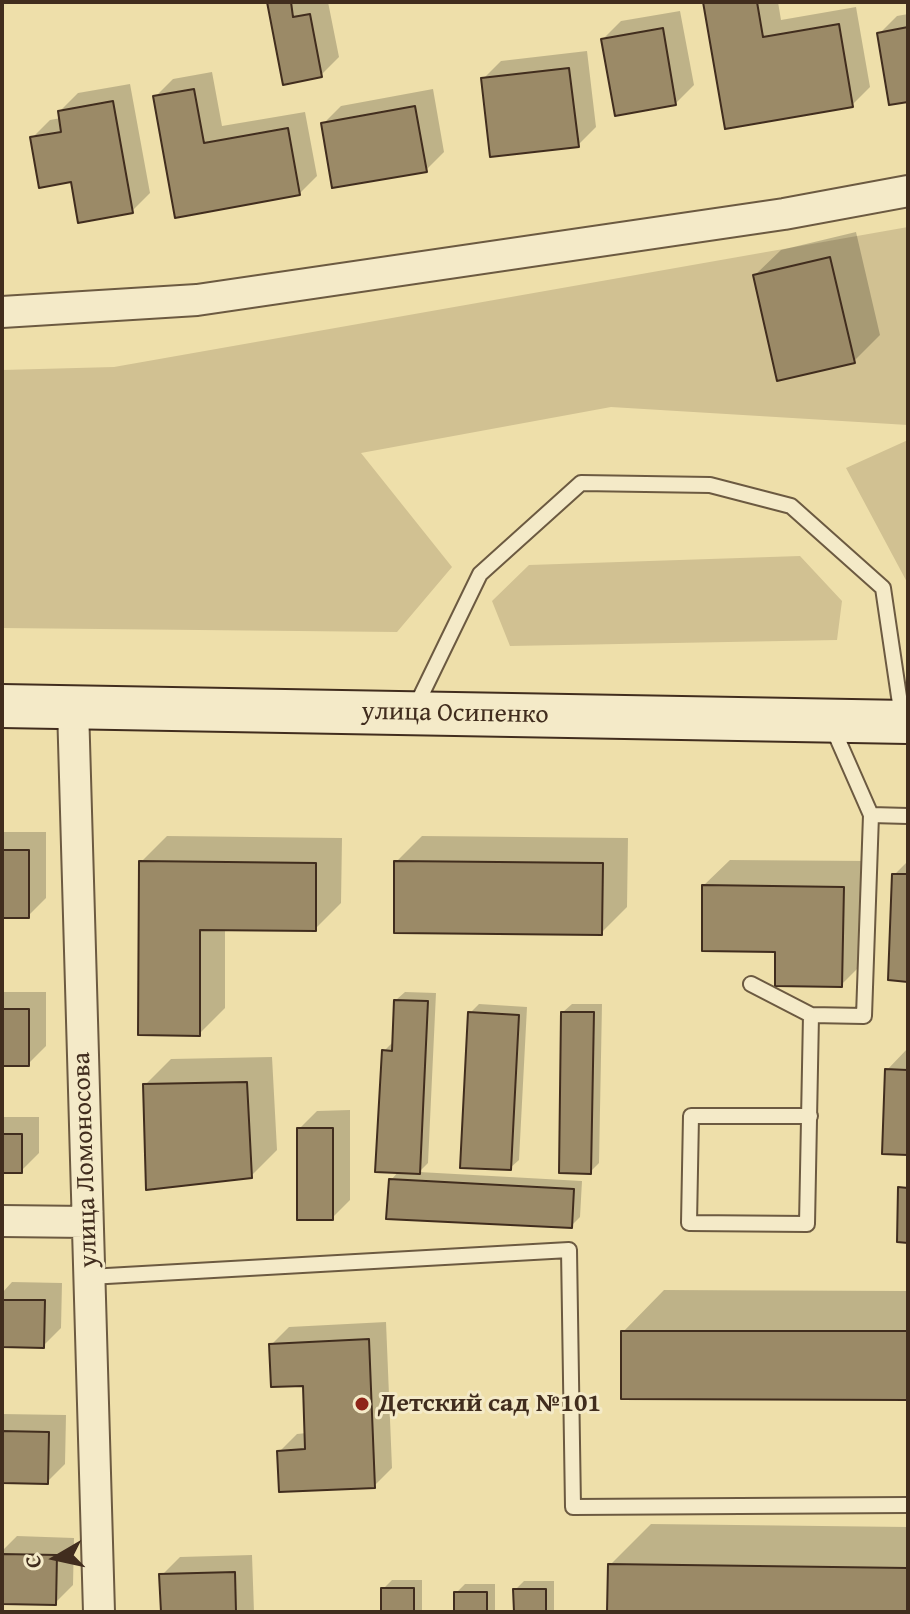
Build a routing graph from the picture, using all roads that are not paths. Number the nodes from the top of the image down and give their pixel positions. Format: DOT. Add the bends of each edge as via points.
graph roads {
  1 [pos="908,191"];
  2 [pos="2,312"];
  3 [pos="2,706"];
  4 [pos="73,707"];
  5 [pos="412,713"];
  6 [pos="829,720"];
  7 [pos="905,722"];
  8 [pos="871,815"];
  9 [pos="908,816"];
  10 [pos="751,984"];
  11 [pos="811,1015"];
  12 [pos="810,1116"];
  13 [pos="2,1221"];
  14 [pos="87,1222"];
  15 [pos="89,1277"];
  16 [pos="908,1505"];
  17 [pos="99,1612"];
  1 -- 2 [label="street" via="197,300"];
  3 -- 4 [label="main road, улица Осипенко"];
  4 -- 5 [label="main road, улица Осипенко"];
  4 -- 14 [label="street, улица Ломоносова"];
  5 -- 6 [label="main road, улица Осипенко"];
  5 -- 7 [label="lane" via="480,574 581,483 610,483 710,485 791,506 883,588"];
  6 -- 7 [label="main road, улица Осипенко"];
  6 -- 8 [label="lane"];
  8 -- 9 [label="lane"];
  8 -- 11 [label="lane" via="864,1016"];
  10 -- 11 [label="lane"];
  11 -- 12 [label="lane"];
  12 -- 12 [label="lane" via="807,1224 689,1223 691,1116"];
  13 -- 14 [label="street"];
  14 -- 15 [label="street, улица Ломоносова"];
  15 -- 16 [label="lane" via="569,1250 573,1507"];
  15 -- 17 [label="street, улица Ломоносова"];
}
